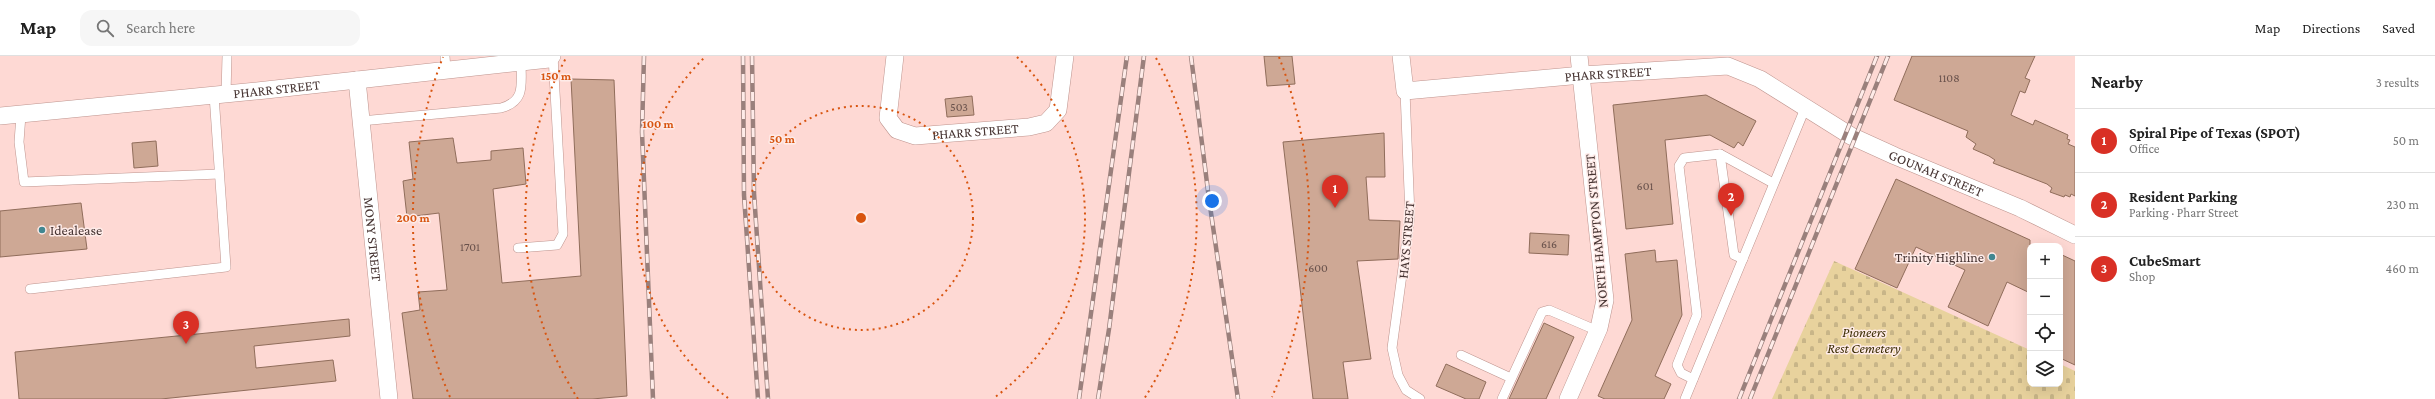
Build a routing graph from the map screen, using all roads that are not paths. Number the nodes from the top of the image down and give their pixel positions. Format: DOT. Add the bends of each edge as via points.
graph roads {
  1 [pos="227,56"];
  2 [pos="553,56"];
  3 [pos="895,56"];
  4 [pos="1065,56"];
  5 [pos="1401,56"];
  6 [pos="1579,56"];
  7 [pos="1728,61"];
  8 [pos="520,62"];
  9 [pos="446,63"];
  10 [pos="1582,75"];
  11 [pos="357,80"];
  12 [pos="1404,90"];
  13 [pos="220,95"];
  14 [pos="1804,105"];
  15 [pos="21,115"];
  16 [pos="0,116"];
  17 [pos="362,121"];
  18 [pos="1720,154"];
  19 [pos="219,174"];
  20 [pos="1773,183"];
  21 [pos="2075,235"];
  22 [pos="518,248"];
  23 [pos="1743,259"];
  24 [pos="30,289"];
  25 [pos="1598,331"];
  26 [pos="1461,355"];
  27 [pos="1511,378"];
  28 [pos="1693,379"];
  29 [pos="389,399"];
  30 [pos="1420,399"];
  31 [pos="1502,399"];
  32 [pos="1568,399"];
  33 [pos="1685,399"];
  1 -- 13 [label="lane"];
  2 -- 8 [label="street, PHARR STREET" via="549,59"];
  2 -- 22 [label="lane" via="564,234 557,245"];
  3 -- 4 [label="street, PHARR STREET" via="888,118 898,130 915,136 1029,127 1046,123 1058,110"];
  5 -- 12 [label="street, HAYS STREET"];
  6 -- 10 [label="street, NORTH HAMPTON STREET"];
  7 -- 10 [label="street, PHARR STREET"];
  7 -- 14 [label="street, PHARR STREET"];
  8 -- 9 [label="street, PHARR STREET"];
  8 -- 17 [label="lane" via="521,88 519,97 512,104 501,108"];
  9 -- 11 [label="street, PHARR STREET"];
  10 -- 12 [label="street, PHARR STREET"];
  10 -- 25 [label="street, NORTH HAMPTON STREET" via="1604,287 1604,314"];
  11 -- 13 [label="street, PHARR STREET"];
  11 -- 17 [label="street, MONY STREET"];
  12 -- 30 [label="lane, HAYS STREET" via="1410,216 1392,348 1398,375 1406,390"];
  13 -- 15 [label="street, PHARR STREET"];
  13 -- 19 [label="lane"];
  14 -- 20 [label="lane"];
  14 -- 21 [label="street, GOUNAH STREET" via="1851,136 1876,148 2020,208"];
  15 -- 16 [label="street, PHARR STREET"];
  15 -- 19 [label="lane" via="19,142 24,182"];
  17 -- 29 [label="street, MONY STREET"];
  18 -- 20 [label="lane"];
  18 -- 23 [label="lane" via="1734,255"];
  18 -- 28 [label="lane" via="1684,158 1679,166 1698,315 1677,365 1681,373"];
  19 -- 24 [label="lane" via="226,267"];
  20 -- 23 [label="lane"];
  23 -- 28 [label="lane"];
  25 -- 27 [label="lane" via="1549,310 1542,312"];
  25 -- 32 [label="street, NORTH HAMPTON STREET"];
  26 -- 27 [label="lane"];
  27 -- 31 [label="lane"];
  28 -- 33 [label="lane"];
}
